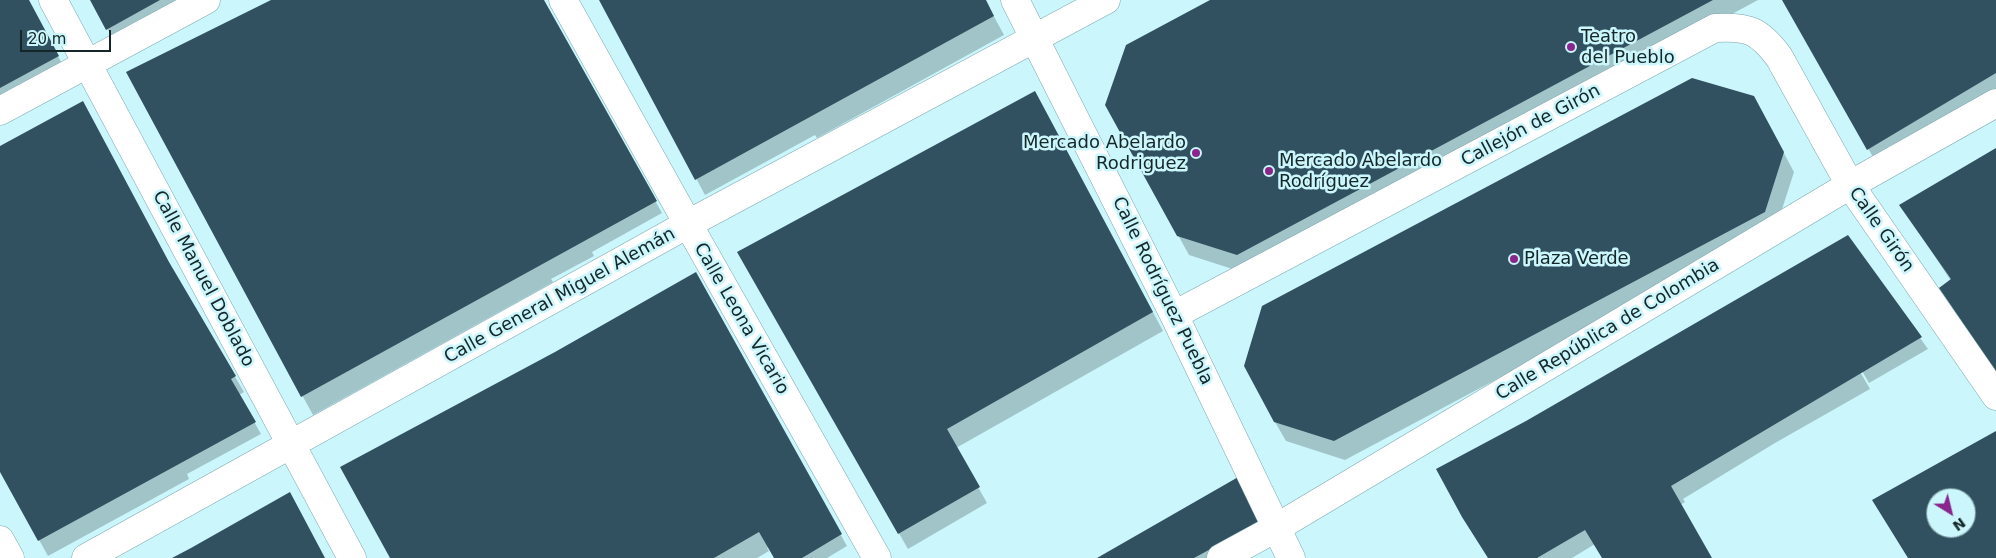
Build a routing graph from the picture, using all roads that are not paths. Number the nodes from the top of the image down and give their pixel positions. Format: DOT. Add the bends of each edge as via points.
graph roads {
  1 [pos="53,0"];
  2 [pos="206,0"];
  3 [pos="563,0"];
  4 [pos="1015,0"];
  5 [pos="1106,0"];
  6 [pos="1035,37"];
  7 [pos="1779,57"];
  8 [pos="88,63"];
  9 [pos="1996,103"];
  10 [pos="0,111"];
  11 [pos="1850,186"];
  12 [pos="688,224"];
  13 [pos="1174,314"];
  14 [pos="1996,396"];
  15 [pos="291,446"];
  16 [pos="1276,528"];
  17 [pos="0,540"];
  18 [pos="10,558"];
  19 [pos="86,558"];
  20 [pos="352,558"];
  21 [pos="878,558"];
  22 [pos="1221,558"];
  23 [pos="1291,558"];
  1 -- 8 [label="street, Calle Manuel Doblado"];
  2 -- 8 [label="street"];
  3 -- 12 [label="street, Calle Leona Vicario"];
  4 -- 6 [label="street, Calle Rodríguez Puebla"];
  5 -- 6 [label="street, Calle General Miguel Alemán"];
  6 -- 12 [label="street, Calle General Miguel Alemán"];
  6 -- 13 [label="street, Calle Rodríguez Puebla"];
  7 -- 11 [label="street, Calle Girón"];
  7 -- 13 [label="street, Callejón de Girón" via="1753,30 1715,28"];
  8 -- 10 [label="street"];
  8 -- 15 [label="street, Calle Manuel Doblado"];
  9 -- 11 [label="street, Calle República de Colombia"];
  11 -- 14 [label="street, Calle Girón"];
  11 -- 16 [label="street, Calle República de Colombia"];
  12 -- 15 [label="street, Calle General Miguel Alemán"];
  12 -- 21 [label="street, Calle Leona Vicario"];
  13 -- 16 [label="street, Calle Rodríguez Puebla"];
  15 -- 19 [label="street, Calle General Miguel Alemán"];
  15 -- 20 [label="street, Calle Manuel Doblado"];
  16 -- 22 [label="street, Calle República de Colombia"];
  16 -- 23 [label="street, Calle Rodríguez Puebla"];
  17 -- 18 [label="street"];
}
